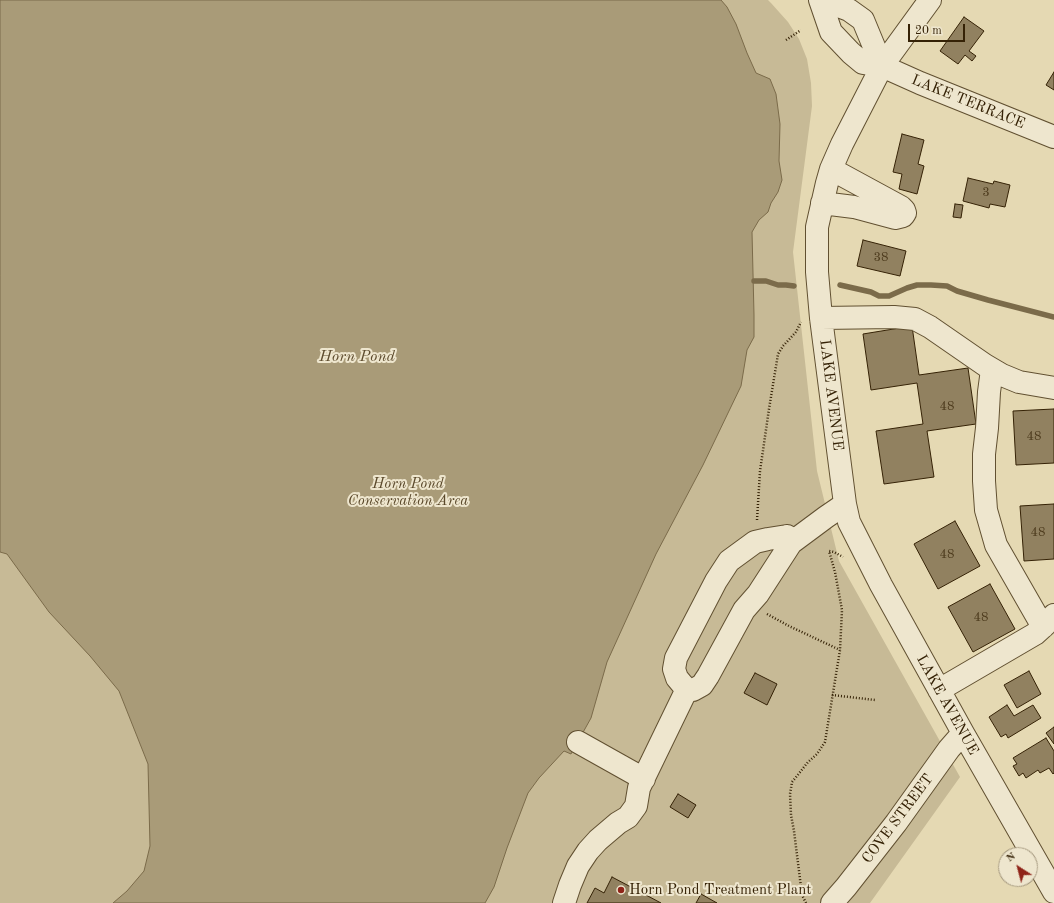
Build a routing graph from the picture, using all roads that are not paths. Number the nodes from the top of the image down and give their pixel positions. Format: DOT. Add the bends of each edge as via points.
graph roads {
  1 [pos="821,0"];
  2 [pos="930,0"];
  3 [pos="882,66"];
  4 [pos="1054,137"];
  5 [pos="831,169"];
  6 [pos="822,203"];
  7 [pos="811,319"];
  8 [pos="993,371"];
  9 [pos="1054,388"];
  10 [pos="845,504"];
  11 [pos="791,543"];
  12 [pos="1048,621"];
  13 [pos="688,689"];
  14 [pos="938,690"];
  15 [pos="962,733"];
  16 [pos="578,742"];
  17 [pos="644,779"];
  18 [pos="1054,892"];
  19 [pos="564,903"];
  20 [pos="832,903"];
  1 -- 3 [label="street" via="849,10 863,20"];
  1 -- 3 [label="street, LAKE TERRACE" via="831,32 863,63"];
  2 -- 3 [label="street, LAKE AVENUE"];
  3 -- 4 [label="street, LAKE TERRACE"];
  3 -- 5 [label="street, LAKE AVENUE"];
  5 -- 6 [label="street, LAKE AVENUE"];
  5 -- 6 [label="street" via="901,206 905,213 895,218 854,207"];
  6 -- 7 [label="street, LAKE AVENUE" via="817,226 817,272"];
  7 -- 8 [label="street" via="915,319 930,326"];
  7 -- 10 [label="street, LAKE AVENUE"];
  8 -- 9 [label="street" via="1019,382"];
  8 -- 12 [label="street" via="984,454 986,510 996,545"];
  10 -- 11 [label="street"];
  10 -- 14 [label="street, LAKE AVENUE" via="849,522 864,552"];
  11 -- 13 [label="street" via="758,594 744,610 702,685 693,690"];
  11 -- 13 [label="street" via="787,536 768,538 755,542 729,561 676,658 674,669 677,678"];
  12 -- 14 [label="street" via="1031,636"];
  13 -- 17 [label="street"];
  14 -- 15 [label="street, LAKE AVENUE"];
  15 -- 18 [label="street, LAKE AVENUE"];
  15 -- 20 [label="street, COVE STREET"];
  16 -- 17 [label="street"];
  17 -- 19 [label="street" via="636,806 628,817 598,840 578,866"];
}
